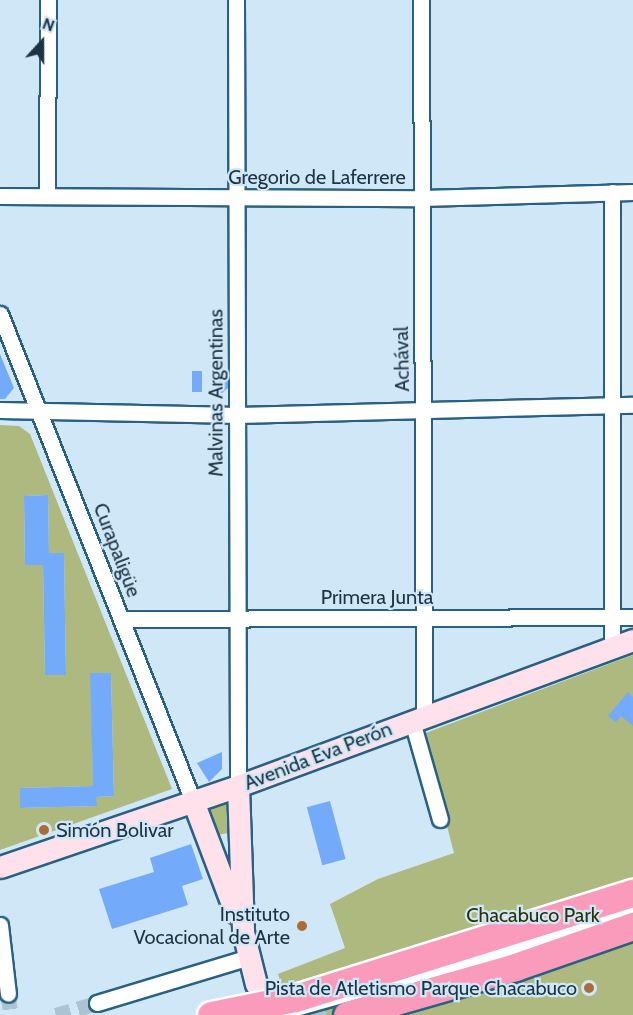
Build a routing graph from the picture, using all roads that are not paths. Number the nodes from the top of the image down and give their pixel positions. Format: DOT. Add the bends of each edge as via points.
graph roads {
  1 [pos="48,0"];
  2 [pos="236,0"];
  3 [pos="421,0"];
  4 [pos="612,192"];
  5 [pos="633,192"];
  6 [pos="0,196"];
  7 [pos="47,196"];
  8 [pos="421,198"];
  9 [pos="236,199"];
  10 [pos="0,314"];
  11 [pos="614,405"];
  12 [pos="633,405"];
  13 [pos="0,410"];
  14 [pos="41,410"];
  15 [pos="424,410"];
  16 [pos="238,415"];
  17 [pos="610,617"];
  18 [pos="633,617"];
  19 [pos="237,618"];
  20 [pos="422,618"];
  21 [pos="121,619"];
  22 [pos="633,640"];
  23 [pos="612,647"];
  24 [pos="418,719"];
  25 [pos="238,786"];
  26 [pos="193,801"];
  27 [pos="440,819"];
  28 [pos="236,832"];
  29 [pos="207,838"];
  30 [pos="0,867"];
  31 [pos="633,893"];
  32 [pos="633,909"];
  33 [pos="0,925"];
  34 [pos="633,926"];
  35 [pos="243,932"];
  36 [pos="249,957"];
  37 [pos="256,984"];
  38 [pos="8,994"];
  39 [pos="97,1003"];
  40 [pos="211,1015"];
  41 [pos="286,1015"];
  42 [pos="347,1015"];
  1 -- 7 [label="street"];
  2 -- 9 [label="street, Malvinas Argentinas"];
  3 -- 8 [label="street, Achával"];
  4 -- 5 [label="street, Gregorio de Laferrere"];
  4 -- 8 [label="street, Gregorio de Laferrere"];
  4 -- 11 [label="street"];
  6 -- 7 [label="street, Gregorio de Laferrere"];
  7 -- 9 [label="street, Gregorio de Laferrere"];
  8 -- 9 [label="street, Gregorio de Laferrere"];
  8 -- 15 [label="street, Achával"];
  9 -- 16 [label="street, Malvinas Argentinas"];
  10 -- 14 [label="street, Curapaligüe"];
  11 -- 12 [label="street"];
  11 -- 15 [label="street"];
  11 -- 17 [label="street"];
  13 -- 14 [label="street"];
  14 -- 16 [label="street"];
  14 -- 21 [label="street, Curapaligüe"];
  15 -- 16 [label="street"];
  15 -- 20 [label="street, Achával"];
  16 -- 19 [label="street, Malvinas Argentinas"];
  17 -- 18 [label="street, Primera Junta"];
  17 -- 20 [label="street, Primera Junta"];
  17 -- 23 [label="street"];
  19 -- 20 [label="street, Primera Junta"];
  19 -- 21 [label="street, Primera Junta"];
  19 -- 25 [label="street, Malvinas Argentinas"];
  20 -- 24 [label="street, Achával"];
  21 -- 26 [label="street, Curapaligüe"];
  22 -- 23 [label="main road, Avenida Eva Perón"];
  23 -- 24 [label="main road, Avenida Eva Perón"];
  24 -- 25 [label="main road, Avenida Eva Perón"];
  24 -- 27 [label="street, Achával"];
  25 -- 26 [label="main road, Avenida Eva Perón"];
  25 -- 28 [label="main road"];
  26 -- 29 [label="main road"];
  26 -- 30 [label="main road, Avenida Eva Perón"];
  28 -- 29 [label="main road" via="222,843"];
  28 -- 35 [label="main road"];
  29 -- 35 [label="main road"];
  31 -- 40 [label="highway, bridge" via="294,998"];
  32 -- 41 [label="lane" via="510,952"];
  33 -- 38 [label="street"];
  34 -- 42 [label="highway" via="515,968"];
  35 -- 36 [label="main road"];
  36 -- 37 [label="main road"];
  36 -- 39 [label="street"];
}
